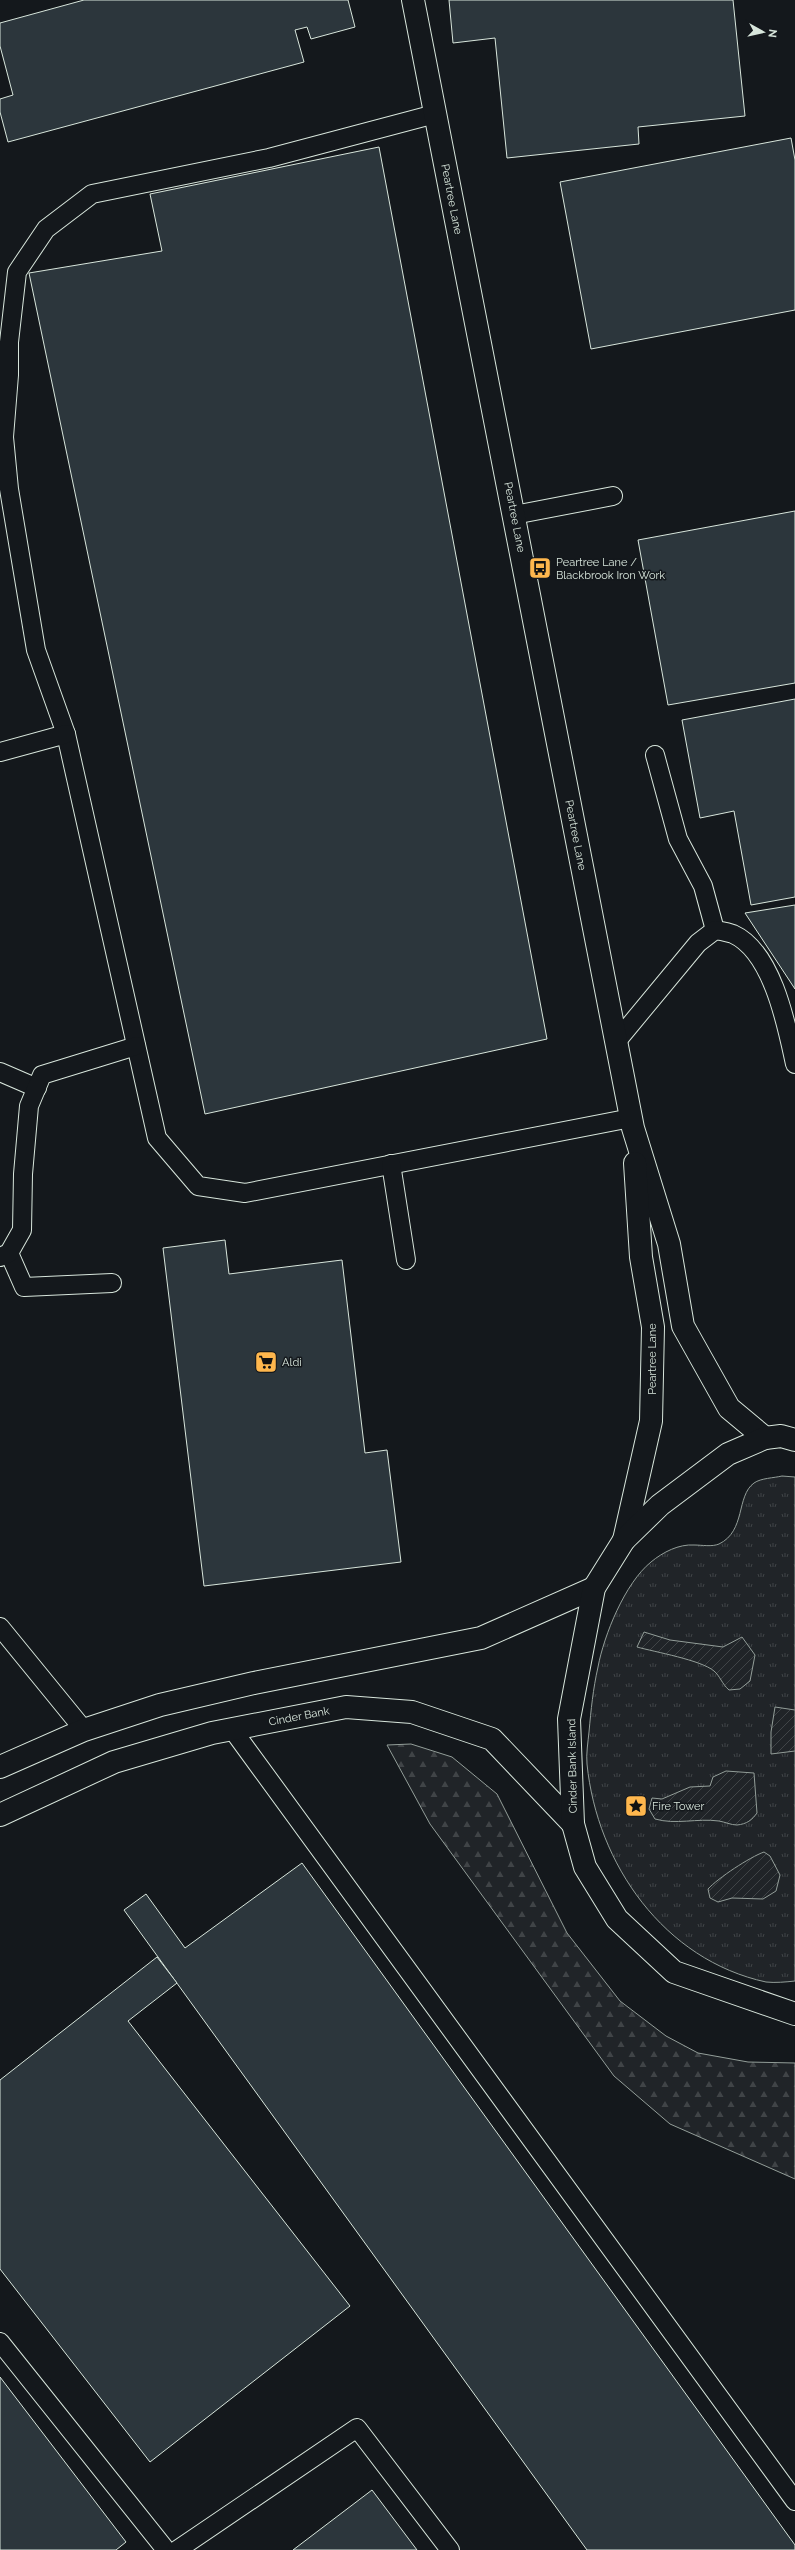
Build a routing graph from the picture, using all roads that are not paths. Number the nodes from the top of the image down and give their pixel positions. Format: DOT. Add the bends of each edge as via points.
graph roads {
  1 [pos="413,0"];
  2 [pos="435,114"];
  3 [pos="613,496"];
  4 [pos="514,515"];
  5 [pos="66,734"];
  6 [pos="0,752"];
  7 [pos="655,754"];
  8 [pos="715,930"];
  9 [pos="616,1042"];
  10 [pos="136,1046"];
  11 [pos="795,1064"];
  12 [pos="0,1072"];
  13 [pos="37,1088"];
  14 [pos="632,1123"];
  15 [pos="391,1164"];
  16 [pos="4,1255"];
  17 [pos="406,1260"];
  18 [pos="112,1284"];
  19 [pos="784,1436"];
  20 [pos="624,1540"];
  21 [pos="594,1588"];
  22 [pos="0,1629"];
  23 [pos="232,1729"];
  24 [pos="84,1730"];
  25 [pos="0,1767"];
  26 [pos="0,1815"];
  27 [pos="573,1824"];
  28 [pos="792,2011"];
  29 [pos="0,2342"];
  30 [pos="795,2501"];
  31 [pos="166,2550"];
  32 [pos="177,2550"];
  33 [pos="450,2550"];
  1 -- 2 [label="main road, Peartree Lane"];
  2 -- 4 [label="main road, Peartree Lane"];
  2 -- 5 [label="lane" via="269,158 92,194 46,230 17,272 9,342 4,437 8,482 36,650"];
  3 -- 4 [label="lane"];
  4 -- 9 [label="main road, Peartree Lane"];
  5 -- 6 [label="lane"];
  5 -- 10 [label="lane"];
  7 -- 8 [label="lane" via="678,839 703,886"];
  8 -- 9 [label="lane" via="698,943"];
  8 -- 11 [label="lane" via="734,934 752,950 773,983 785,1016"];
  9 -- 14 [label="main road, Peartree Lane"];
  10 -- 13 [label="lane" via="42,1075"];
  10 -- 15 [label="lane" via="157,1138 198,1186 246,1193"];
  12 -- 13 [label="lane"];
  13 -- 16 [label="lane" via="29,1106 23,1174 22,1230"];
  14 -- 15 [label="lane"];
  14 -- 19 [label="main road, Peartree Lane" via="669,1244 683,1326 729,1408"];
  14 -- 20 [label="main road, Peartree Lane" via="641,1257 653,1327 651,1421"];
  15 -- 17 [label="lane"];
  16 -- 18 [label="lane" via="24,1287"];
  19 -- 20 [label="main road, Cinder Bank Island" via="728,1454 690,1480"];
  20 -- 21 [label="main road, Cinder Bank Island"];
  21 -- 24 [label="main road" via="481,1638 254,1683 160,1705"];
  21 -- 27 [label="main road, Cinder Bank Island" via="569,1719"];
  22 -- 24 [label="lane"];
  23 -- 26 [label="main road, Cinder Bank" via="114,1762"];
  23 -- 27 [label="main road, Cinder Bank" via="346,1707 412,1712 492,1739"];
  23 -- 30 [label="lane"];
  24 -- 25 [label="main road"];
  27 -- 28 [label="main road, Cinder Bank Island" via="585,1867 617,1919 674,1972"];
  29 -- 31 [label="lane"];
  32 -- 33 [label="lane" via="357,2428"];
}
